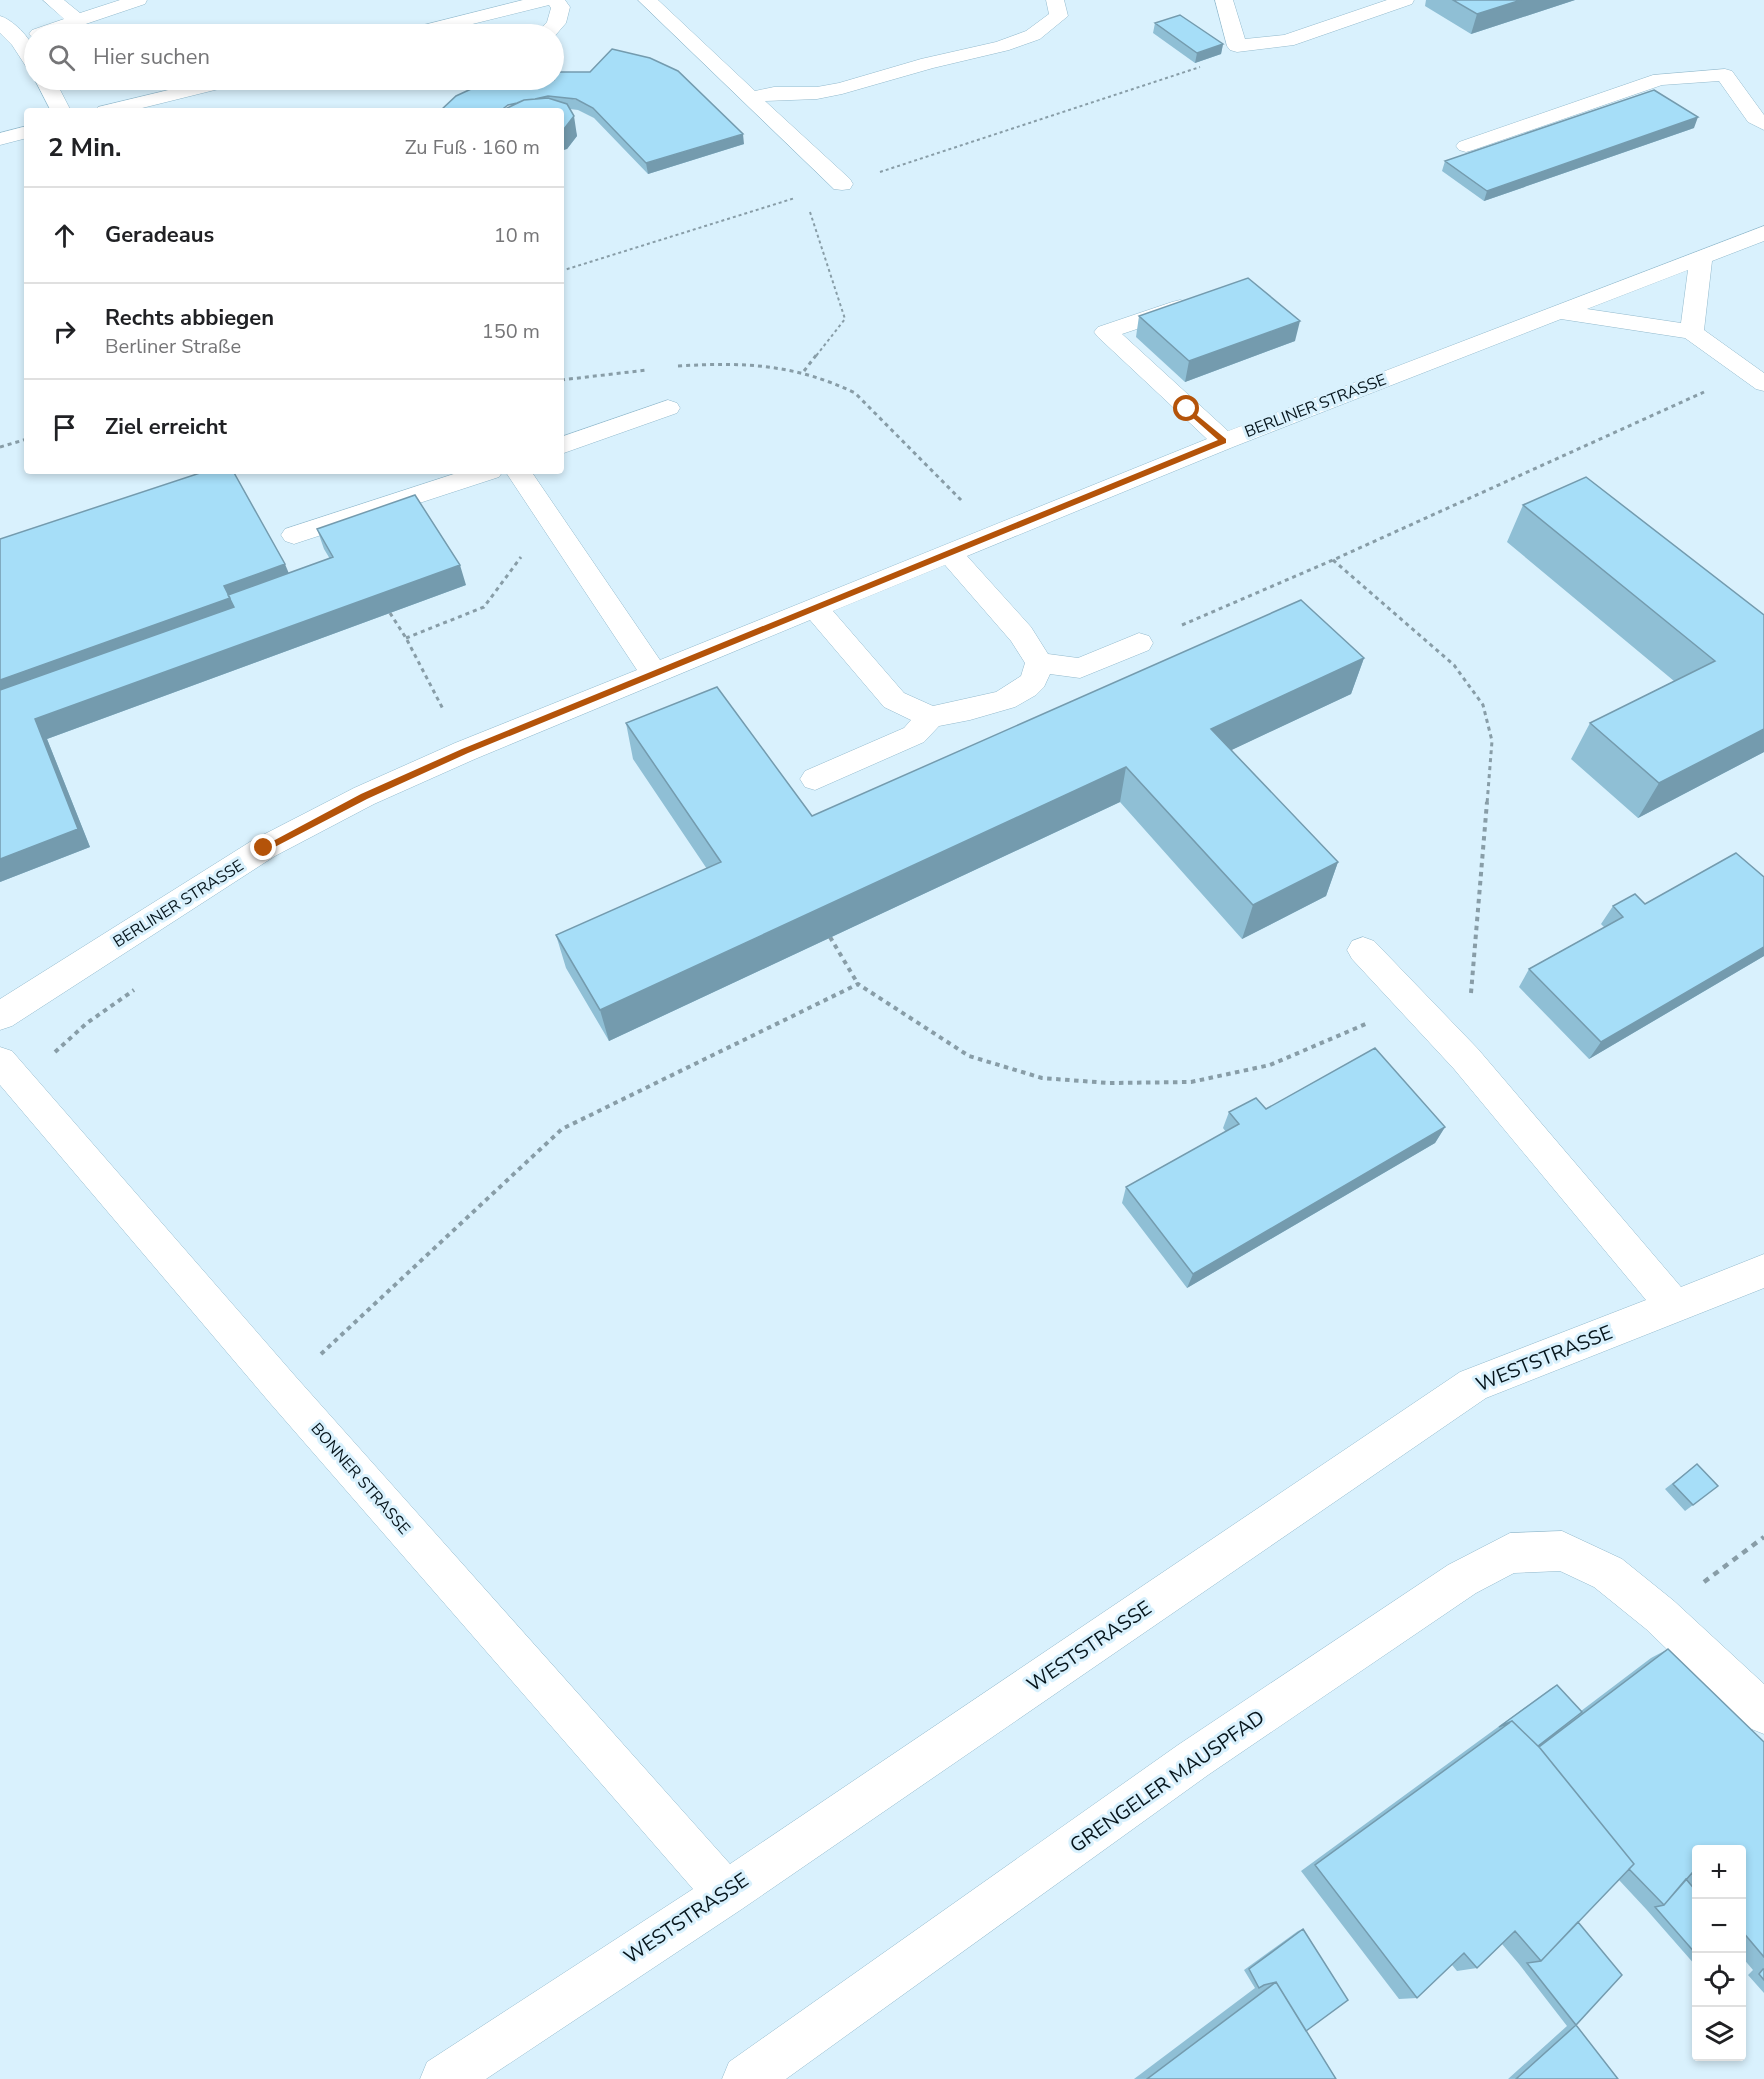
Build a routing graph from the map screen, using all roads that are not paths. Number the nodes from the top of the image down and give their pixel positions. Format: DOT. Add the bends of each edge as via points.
graph roads {
  1 [pos="52,0"];
  2 [pos="138,0"];
  3 [pos="545,0"];
  4 [pos="555,0"];
  5 [pos="647,0"];
  6 [pos="1055,0"];
  7 [pos="1224,0"];
  8 [pos="1405,0"];
  9 [pos="78,21"];
  10 [pos="0,22"];
  11 [pos="69,24"];
  12 [pos="450,24"];
  13 [pos="557,24"];
  14 [pos="24,34"];
  15 [pos="50,90"];
  16 [pos="191,90"];
  17 [pos="753,97"];
  18 [pos="60,108"];
  19 [pos="117,108"];
  20 [pos="1764,124"];
  21 [pos="24,133"];
  22 [pos="0,139"];
  23 [pos="1466,147"];
  24 [pos="842,184"];
  25 [pos="1764,233"];
  26 [pos="1701,258"];
  27 [pos="1204,299"];
  28 [pos="1556,311"];
  29 [pos="1692,332"];
  30 [pos="1756,378"];
  31 [pos="668,408"];
  32 [pos="1224,441"];
  33 [pos="564,446"];
  34 [pos="481,474"];
  35 [pos="520,474"];
  36 [pos="294,535"];
  37 [pos="948,552"];
  38 [pos="815,608"];
  39 [pos="1139,643"];
  40 [pos="1038,663"];
  41 [pos="655,675"];
  42 [pos="930,717"];
  43 [pos="814,779"];
  44 [pos="1363,950"];
  45 [pos="0,1016"];
  46 [pos="0,1060"];
  47 [pos="1764,1271"];
  48 [pos="1674,1306"];
  49 [pos="1764,1713"];
  50 [pos="726,1893"];
  51 [pos="444,2079"];
  52 [pos="746,2079"];
  1 -- 9 [label="street"];
  2 -- 9 [label="street"];
  3 -- 12 [label="street"];
  4 -- 13 [label="street" via="561,8"];
  5 -- 17 [label="street"];
  6 -- 17 [label="street" via="1059,16 1033,35 1002,46 842,88"];
  7 -- 8 [label="street" via="1238,46 1287,40"];
  9 -- 11 [label="street"];
  10 -- 14 [label="street"];
  15 -- 18 [label="street"];
  16 -- 19 [label="street"];
  17 -- 24 [label="street"];
  20 -- 23 [label="street" via="1755,118 1725,75 1660,79"];
  21 -- 22 [label="street"];
  25 -- 26 [label="street, BERLINER STRASSE"];
  26 -- 28 [label="street, BERLINER STRASSE"];
  26 -- 29 [label="street"];
  27 -- 32 [label="street" via="1106,332"];
  28 -- 29 [label="street"];
  28 -- 32 [label="street, BERLINER STRASSE"];
  29 -- 30 [label="street"];
  31 -- 33 [label="street"];
  32 -- 37 [label="street, BERLINER STRASSE"];
  34 -- 36 [label="street"];
  35 -- 41 [label="street"];
  37 -- 38 [label="street, BERLINER STRASSE"];
  37 -- 40 [label="street" via="1022,634"];
  38 -- 41 [label="street, BERLINER STRASSE"];
  38 -- 42 [label="street" via="894,700"];
  39 -- 40 [label="street" via="1080,668"];
  40 -- 42 [label="street" via="1034,680 1005,700"];
  41 -- 45 [label="street, BERLINER STRASSE" via="465,751 364,796 264,848"];
  42 -- 43 [label="street" via="914,735"];
  44 -- 48 [label="street" via="1466,1059"];
  46 -- 50 [label="street, BONNER STRASSE" via="283,1390"];
  47 -- 48 [label="street, WESTSTRASSE"];
  48 -- 50 [label="street, WESTSTRASSE" via="1473,1385"];
  49 -- 52 [label="street, GRENGELER MAUSPFAD" via="1660,1615 1608,1573 1562,1551 1510,1553 1462,1579 1193,1760"];
  50 -- 51 [label="street, WESTSTRASSE"];
}
